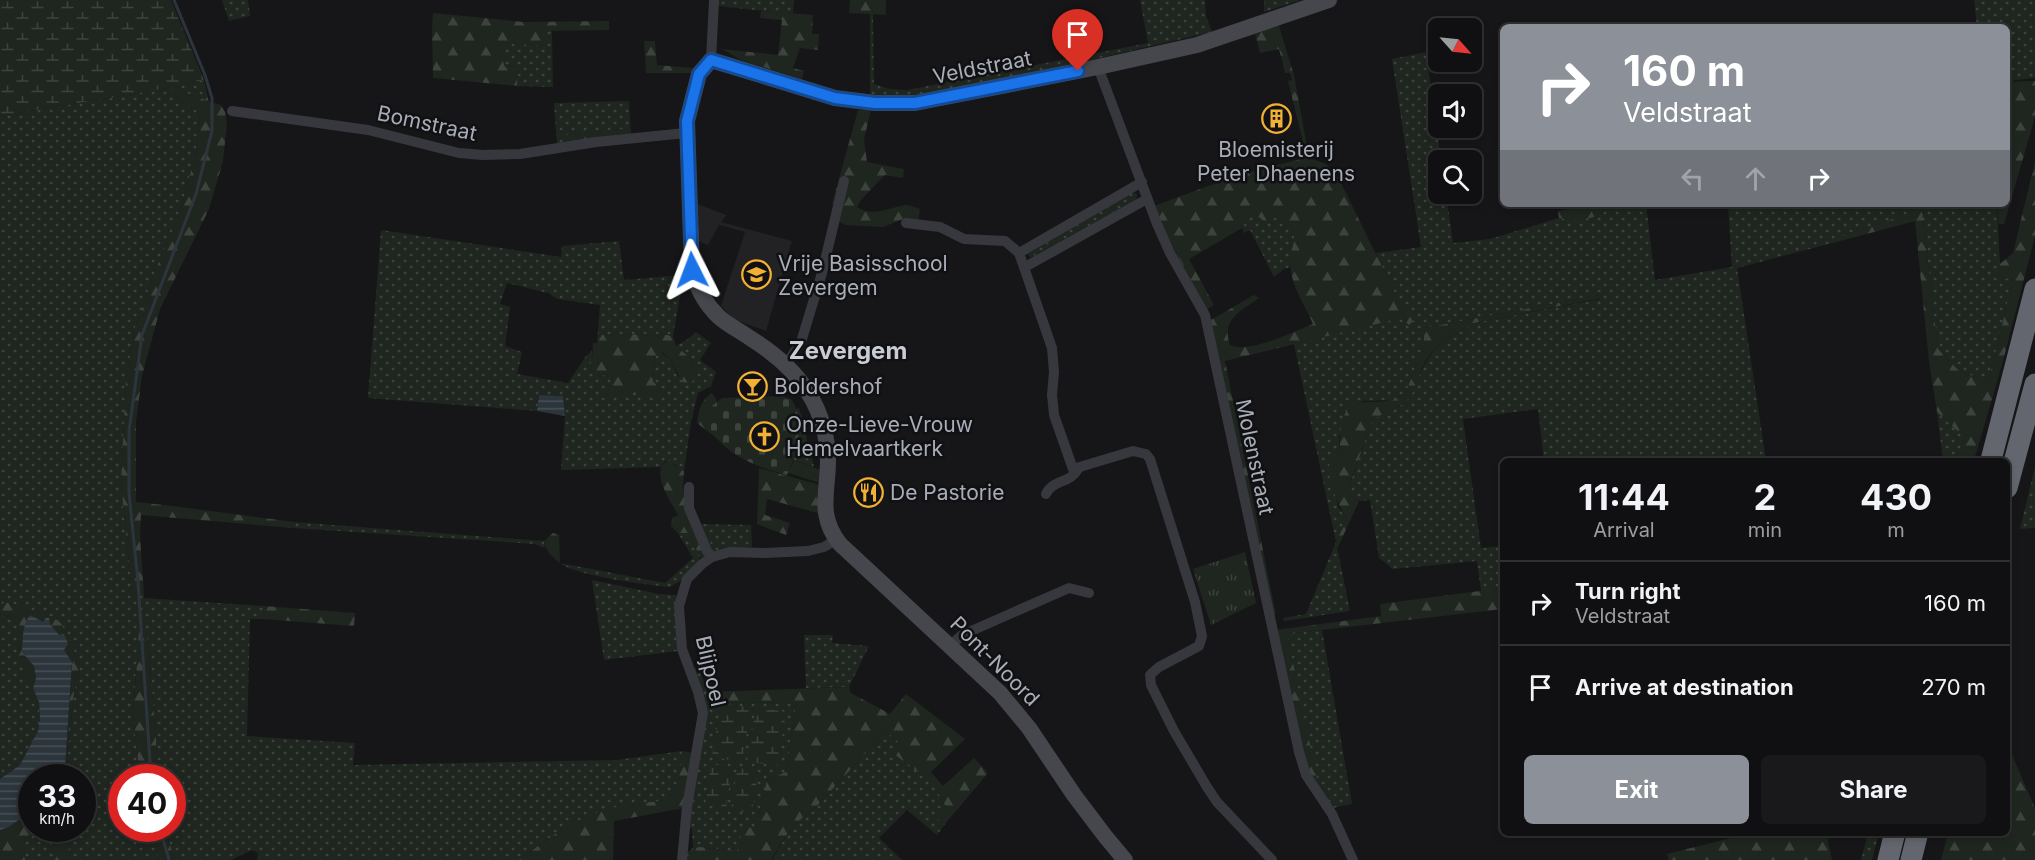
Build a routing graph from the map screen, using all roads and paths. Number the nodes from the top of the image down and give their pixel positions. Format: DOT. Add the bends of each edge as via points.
graph roads {
  1 [pos="714,0"];
  2 [pos="1329,0"];
  3 [pos="711,60"];
  4 [pos="1098,67"];
  5 [pos="232,111"];
  6 [pos="686,133"];
  7 [pos="844,181"];
  8 [pos="1142,182"];
  9 [pos="1147,200"];
  10 [pos="906,223"];
  11 [pos="1019,253"];
  12 [pos="1025,267"];
  13 [pos="2035,290"];
  14 [pos="786,365"];
  15 [pos="2035,384"];
  16 [pos="1992,458"];
  17 [pos="1078,469"];
  18 [pos="2010,477"];
  19 [pos="689,487"];
  20 [pos="1046,494"];
  21 [pos="837,539"];
  22 [pos="712,557"];
  23 [pos="1089,593"];
  24 [pos="950,646"];
  25 [pos="1894,836"];
  26 [pos="1917,836"];
  27 [pos="682,860"];
  28 [pos="1125,860"];
  29 [pos="1272,860"];
  30 [pos="1353,860"];
  31 [pos="1888,860"];
  32 [pos="1911,860"];
  1 -- 3 [label="street"];
  2 -- 4 [label="street, Veldstraat" via="1197,45"];
  3 -- 4 [label="street, Veldstraat" via="835,98 875,103 915,103"];
  3 -- 6 [label="street" via="699,74"];
  4 -- 8 [label="street, Molenstraat"];
  5 -- 6 [label="street, Bomstraat" via="368,130 459,153 483,155"];
  6 -- 14 [label="street" via="692,270 702,297 721,319"];
  7 -- 14 [label="street" via="801,342"];
  8 -- 9 [label="street, Molenstraat"];
  8 -- 11 [label="street"];
  9 -- 12 [label="street"];
  9 -- 30 [label="street, Molenstraat" via="1205,315 1299,752 1306,775 1332,814"];
  10 -- 11 [label="street" via="940,227 964,239 1005,241"];
  11 -- 12 [label="street"];
  12 -- 17 [label="street" via="1052,348 1054,415 1073,469"];
  13 -- 16 [label="highway"];
  14 -- 21 [label="street" via="819,413 828,450 824,506"];
  15 -- 18 [label="highway"];
  17 -- 20 [label="street" via="1074,477 1051,486"];
  17 -- 29 [label="street" via="1133,451 1146,453 1150,459 1196,602 1202,636 1199,646 1150,675 1151,686 1217,802"];
  19 -- 22 [label="street" via="689,508"];
  21 -- 22 [label="street" via="808,550 730,552"];
  21 -- 24 [label="street, Pont-Noord"];
  22 -- 27 [label="street, Blijpoel" via="687,579 679,606 682,650 703,713"];
  23 -- 24 [label="street" via="1069,588 962,635"];
  24 -- 28 [label="street, Pont-Noord" via="1000,693 1029,728"];
  25 -- 31 [label="highway"];
  26 -- 32 [label="highway"];
}
